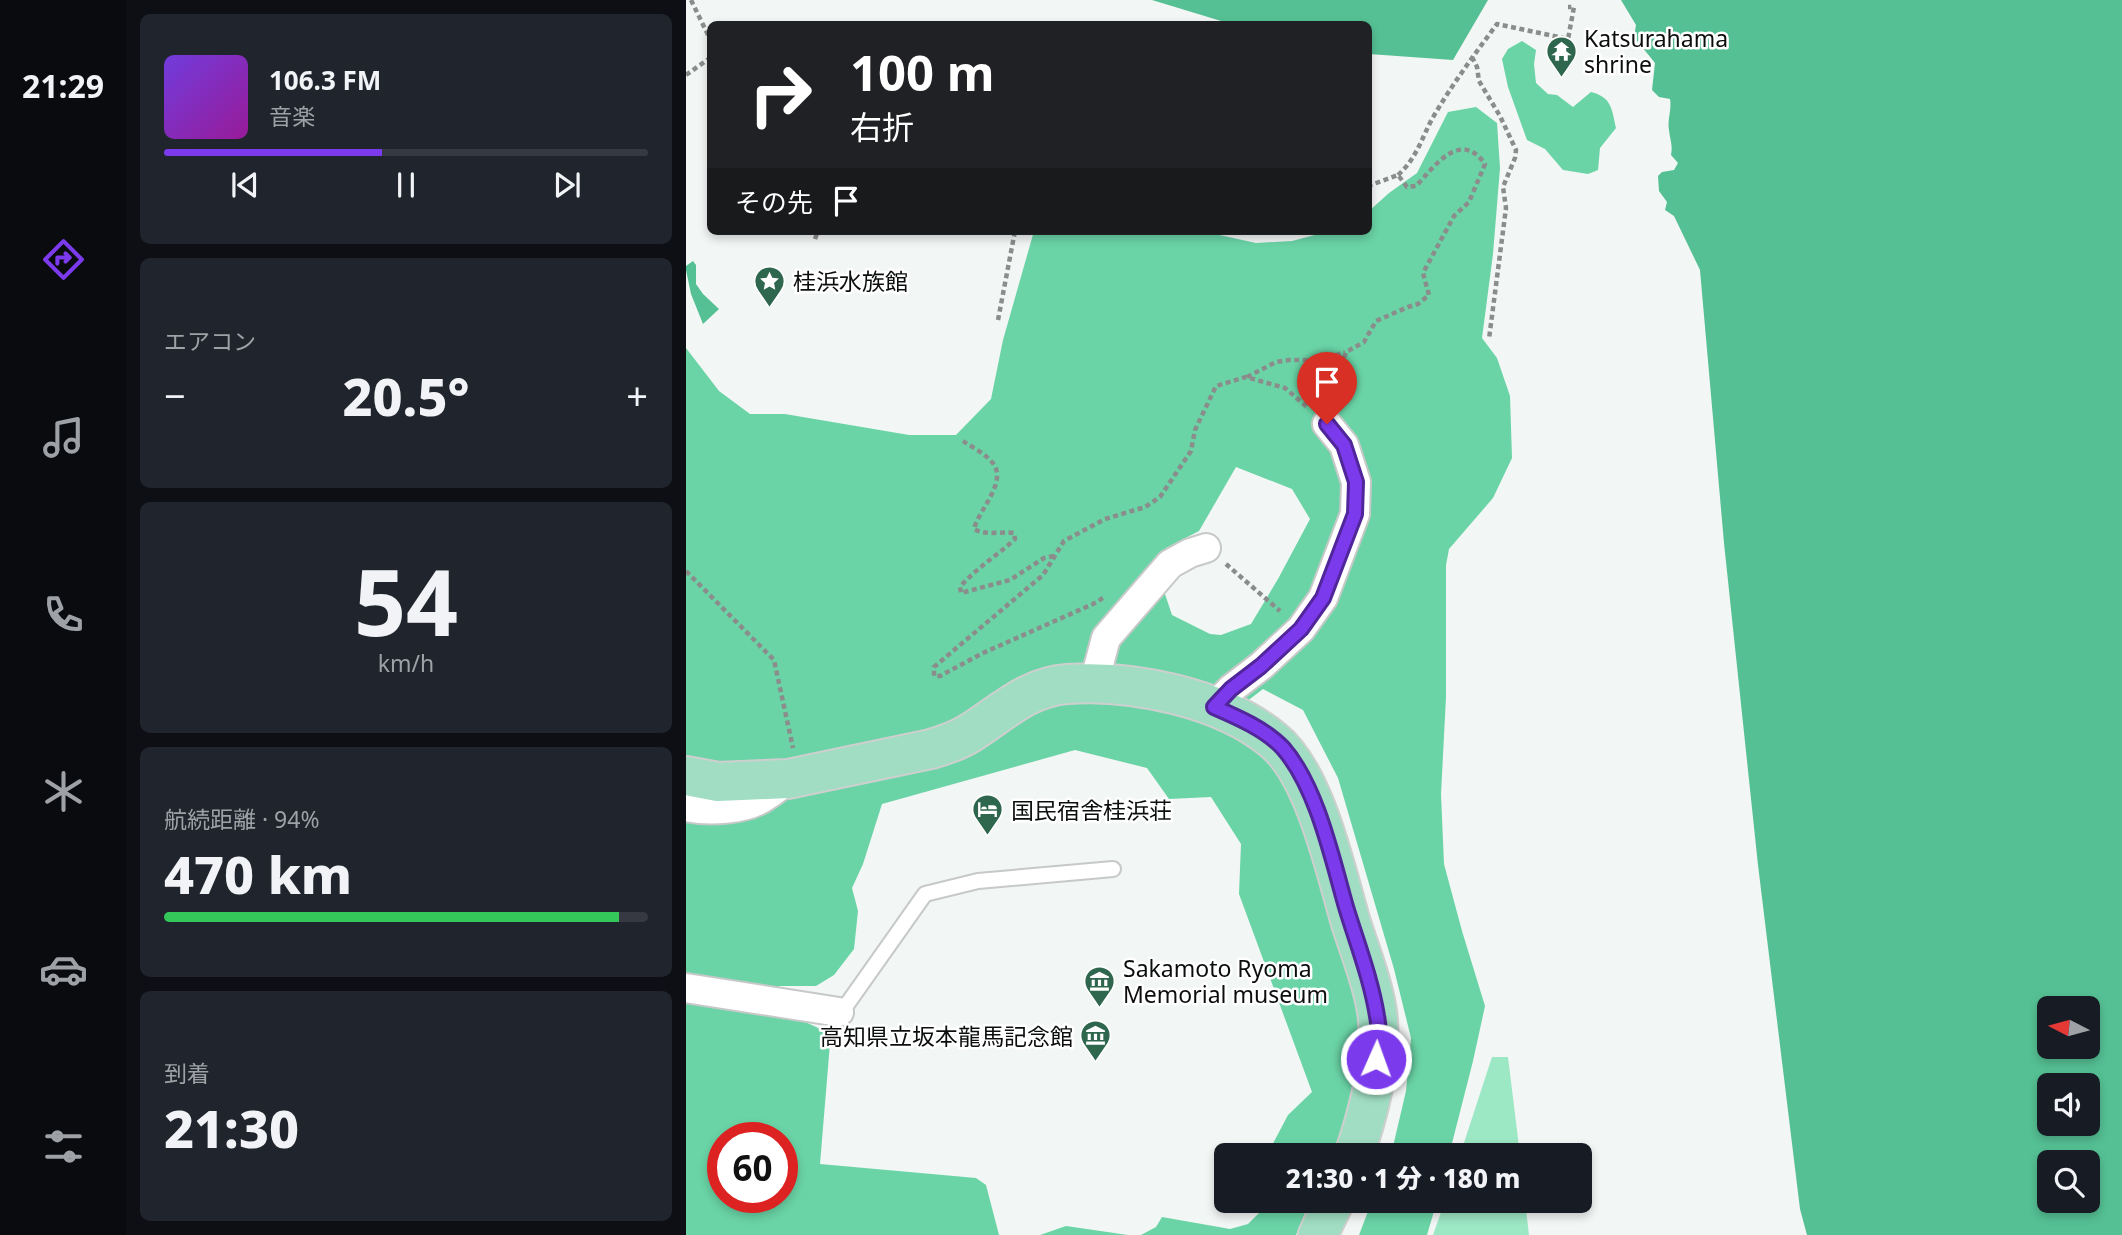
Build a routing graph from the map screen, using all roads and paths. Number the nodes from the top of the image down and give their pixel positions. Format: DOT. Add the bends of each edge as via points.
graph roads {
  1 [pos="691,0"];
  2 [pos="1568,7"];
  3 [pos="707,33"];
  4 [pos="1472,57"];
  5 [pos="707,60"];
  6 [pos="686,75"];
  7 [pos="1398,175"];
  8 [pos="1372,185"];
  9 [pos="816,235"];
  10 [pos="1014,235"];
  11 [pos="815,239"];
  12 [pos="998,320"];
  13 [pos="1489,339"];
  14 [pos="1346,352"];
  15 [pos="1246,377"];
  16 [pos="1327,424"];
  17 [pos="963,441"];
  18 [pos="1206,548"];
  19 [pos="1055,555"];
  20 [pos="686,570"];
  21 [pos="1104,597"];
  22 [pos="1301,629"];
  23 [pos="1094,683"];
  24 [pos="1214,707"];
  25 [pos="686,776"];
  26 [pos="788,779"];
  27 [pos="686,807"];
  28 [pos="1113,869"];
  29 [pos="686,988"];
  30 [pos="839,1012"];
  31 [pos="1358,1143"];
  32 [pos="1329,1213"];
  33 [pos="1318,1235"];
  1 -- 3 [label="path"];
  2 -- 4 [label="path" via="1574,7 1568,39 1497,24"];
  4 -- 7 [label="path" via="1415,156"];
  4 -- 13 [label="path" via="1479,81 1516,150 1503,187 1506,208"];
  5 -- 6 [label="path"];
  7 -- 8 [label="path"];
  7 -- 14 [label="path" via="1406,187 1416,186 1450,152 1462,149 1485,164 1469,202 1454,216 1423,273 1429,295 1377,321 1364,342"];
  9 -- 11 [label="path"];
  10 -- 12 [label="path"];
  14 -- 15 [label="path" via="1322,360 1276,362"];
  14 -- 16 [label="path"];
  15 -- 16 [label="path" via="1285,388"];
  15 -- 19 [label="path" via="1216,386 1195,430 1191,451 1160,496 1145,507 1105,519 1064,541"];
  16 -- 22 [label="street" via="1344,445 1356,482 1355,514 1323,598"];
  17 -- 19 [label="path" via="997,471 997,482 974,529 1014,533 1015,538 972,572 960,587 961,593 1010,580"];
  18 -- 22 [label="path"];
  18 -- 23 [label="street" via="1170,564 1107,638"];
  19 -- 21 [label="path" via="1043,575 934,667 934,676"];
  20 -- 26 [label="path" via="774,660 794,755"];
  22 -- 24 [label="street"];
  23 -- 24 [label="main road" via="1168,694"];
  23 -- 26 [label="main road" via="1035,690 952,743"];
  24 -- 31 [label="main road" via="1283,749 1321,821 1378,1018 1375,1074"];
  25 -- 26 [label="main road" via="718,782"];
  26 -- 27 [label="street" via="764,798 742,805 710,810"];
  28 -- 30 [label="lane" via="978,881 925,894"];
  29 -- 30 [label="street"];
  32 -- 33 [label="main road"];
}
